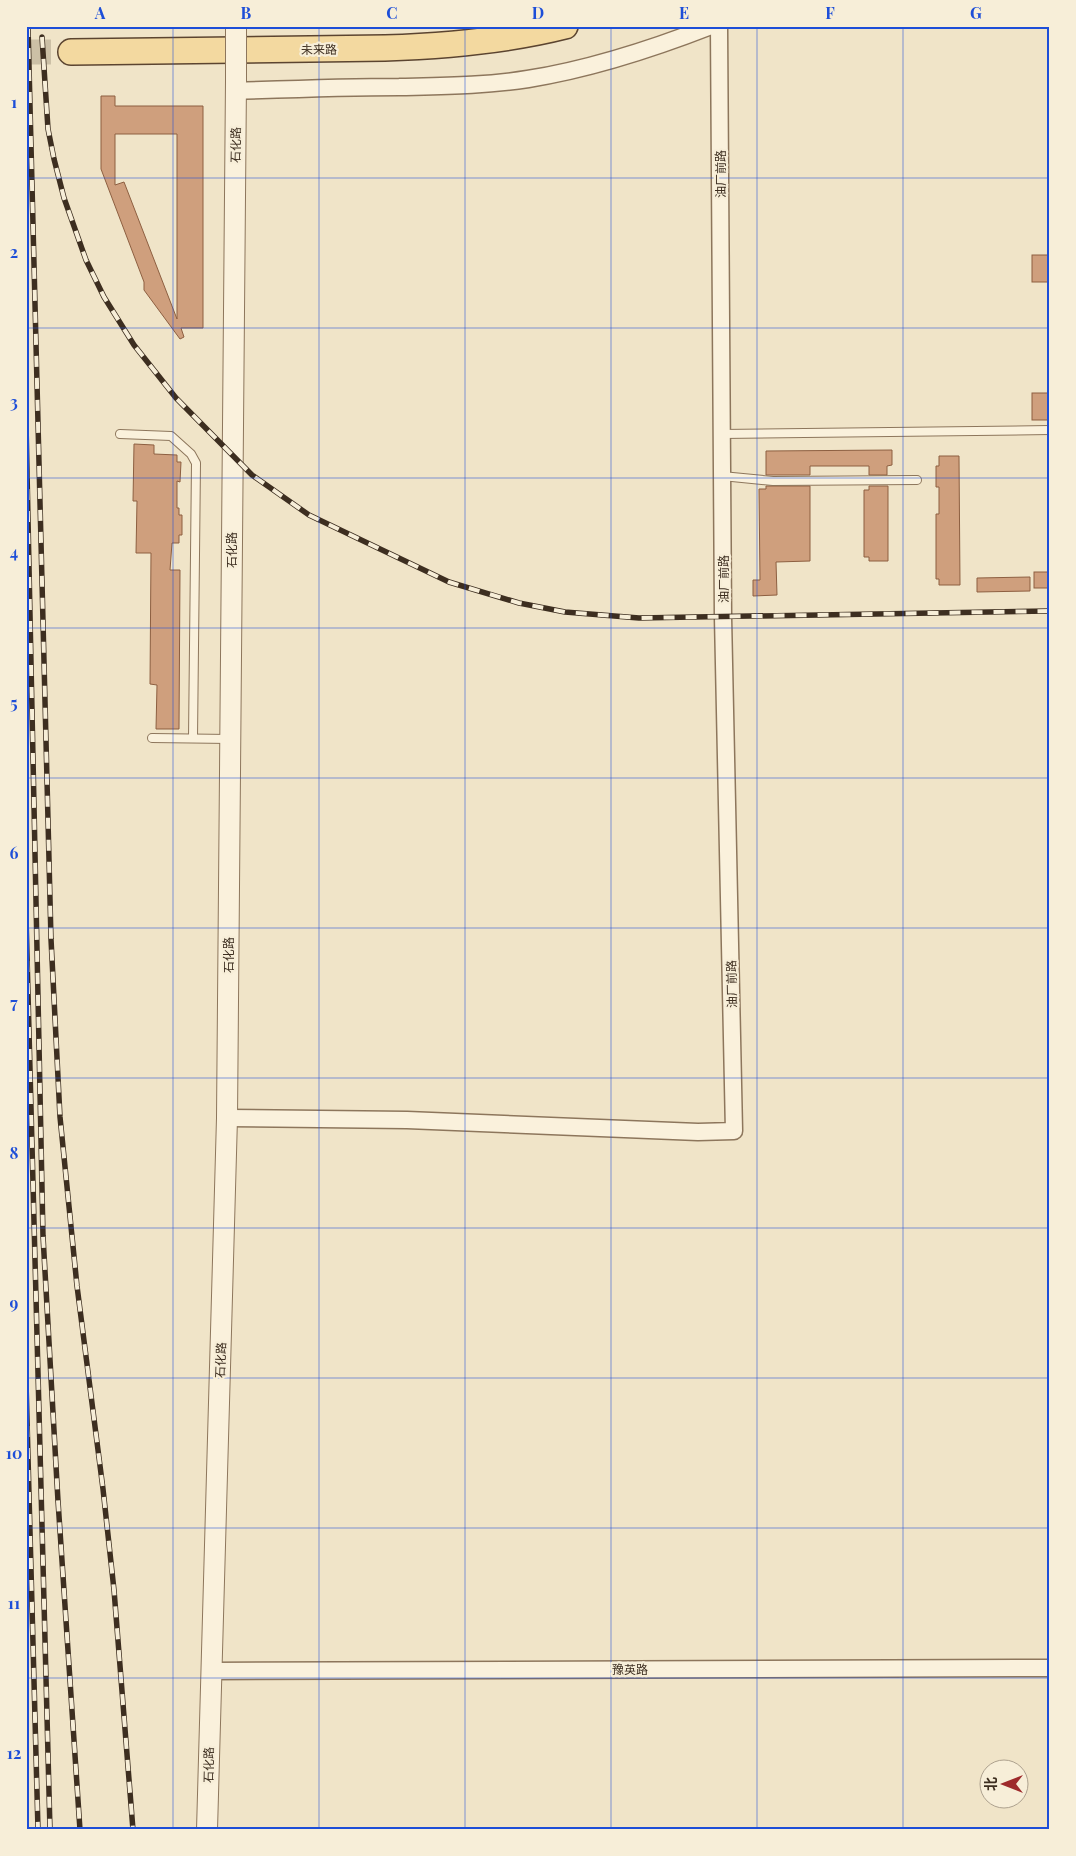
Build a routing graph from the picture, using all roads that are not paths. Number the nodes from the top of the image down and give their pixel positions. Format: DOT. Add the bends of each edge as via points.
graph roads {
  1 [pos="236,26"];
  2 [pos="565,26"];
  3 [pos="711,26"];
  4 [pos="719,26"];
  5 [pos="70,52"];
  6 [pos="236,86"];
  7 [pos="1050,430"];
  8 [pos="120,434"];
  9 [pos="722,434"];
  10 [pos="722,476"];
  11 [pos="917,480"];
  12 [pos="152,738"];
  13 [pos="193,738"];
  14 [pos="230,738"];
  15 [pos="227,1118"];
  16 [pos="1050,1668"];
  17 [pos="211,1671"];
  18 [pos="207,1830"];
  1 -- 6 [label="street, 石化路, bridge"];
  2 -- 5 [label="main road, 未来路" via="515,37 434,46"];
  3 -- 6 [label="street" via="594,64 480,85"];
  4 -- 9 [label="street, 油厂前路"];
  6 -- 14 [label="street, 石化路"];
  7 -- 9 [label="lane"];
  8 -- 13 [label="lane" via="171,436 196,463"];
  9 -- 10 [label="street, 油厂前路"];
  10 -- 11 [label="lane" via="772,481"];
  10 -- 15 [label="street, 油厂前路" via="734,1132 407,1120"];
  12 -- 13 [label="lane"];
  13 -- 14 [label="lane"];
  14 -- 15 [label="street, 石化路"];
  15 -- 17 [label="street, 石化路"];
  16 -- 17 [label="street, 豫英路"];
  17 -- 18 [label="street, 石化路"];
}
